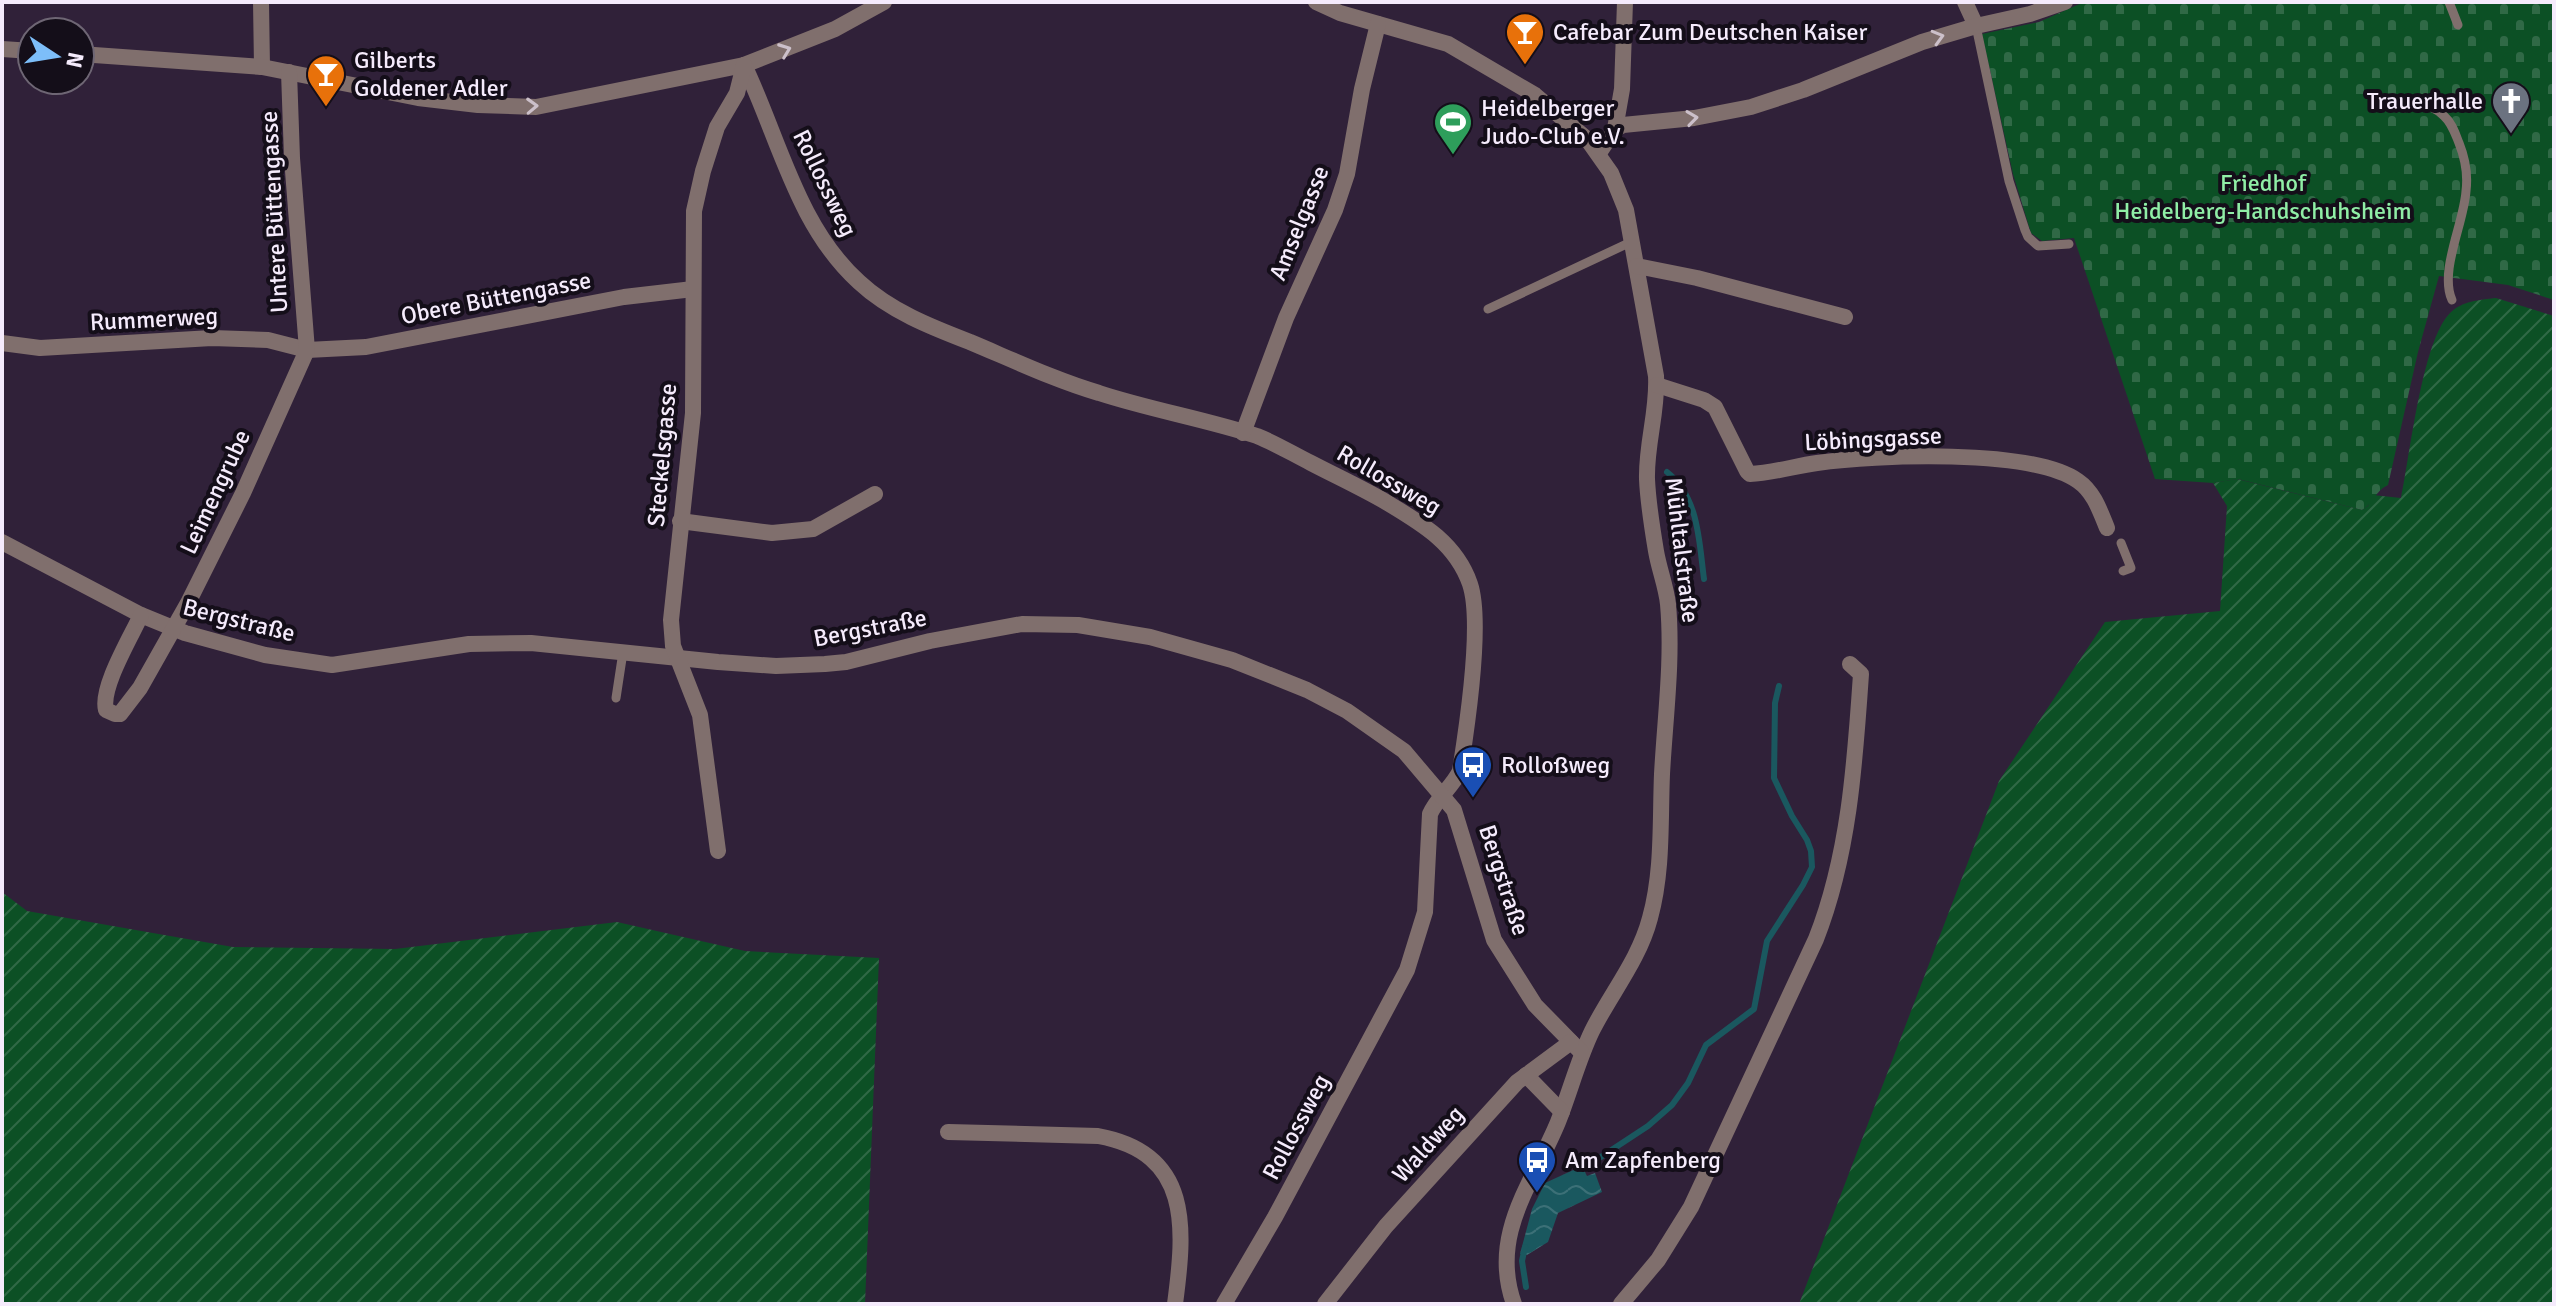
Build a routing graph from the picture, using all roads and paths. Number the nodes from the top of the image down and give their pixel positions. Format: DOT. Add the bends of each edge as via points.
graph roads {
  1 [pos="261,2"];
  2 [pos="884,2"];
  3 [pos="1316,2"];
  4 [pos="1625,2"];
  5 [pos="1965,2"];
  6 [pos="2065,2"];
  7 [pos="2449,2"];
  8 [pos="1378,24"];
  9 [pos="2458,25"];
  10 [pos="1976,26"];
  11 [pos="96,55"];
  12 [pos="744,65"];
  13 [pos="262,67"];
  14 [pos="289,72"];
  15 [pos="2404,108"];
  16 [pos="1615,129"];
  17 [pos="1599,153"];
  18 [pos="1633,241"];
  19 [pos="2069,244"];
  20 [pos="1637,266"];
  21 [pos="693,289"];
  22 [pos="2452,300"];
  23 [pos="1488,309"];
  24 [pos="1845,317"];
  25 [pos="2,343"];
  26 [pos="307,350"];
  27 [pos="1657,385"];
  28 [pos="1243,433"];
  29 [pos="875,494"];
  30 [pos="680,521"];
  31 [pos="2108,524"];
  32 [pos="2,542"];
  33 [pos="2121,543"];
  34 [pos="2123,571"];
  35 [pos="141,615"];
  36 [pos="623,652"];
  37 [pos="1850,664"];
  38 [pos="616,698"];
  39 [pos="1443,796"];
  40 [pos="718,851"];
  41 [pos="1577,1048"];
  42 [pos="1526,1075"];
  43 [pos="1562,1112"];
  44 [pos="948,1132"];
  45 [pos="1175,1304"];
  46 [pos="1224,1304"];
  47 [pos="1325,1304"];
  48 [pos="1514,1304"];
  49 [pos="1621,1304"];
  1 -- 13 [label="street"];
  12 -- 2 [label="street, one-way" via="835,29"];
  3 -- 8 [label="street, Mühltalstraße"];
  4 -- 16 [label="street"];
  5 -- 10 [label="street"];
  6 -- 10 [label="street"];
  7 -- 9 [label="lane"];
  8 -- 17 [label="street, Mühltalstraße" via="1461,51 1552,107"];
  8 -- 28 [label="street, Amselgasse" via="1347,174"];
  16 -- 10 [label="street, one-way" via="1751,107"];
  10 -- 19 [label="lane" via="2009,181 2025,230 2038,246"];
  11 -- 13 [label="street"];
  14 -- 12 [label="street, one-way" via="418,98 536,107"];
  12 -- 21 [label="street, Steckelsgasse" via="737,93 717,127 696,201"];
  12 -- 28 [label="street, Rollossweg" via="789,176 822,240 861,285 913,319 1046,374"];
  13 -- 14 [label="street"];
  14 -- 26 [label="street, Untere Büttengasse"];
  15 -- 22 [label="lane" via="2439,111 2453,127 2461,149 2466,193 2448,278"];
  16 -- 17 [label="street"];
  17 -- 18 [label="street, Mühltalstraße" via="1619,191"];
  18 -- 20 [label="street, Mühltalstraße"];
  18 -- 23 [label="lane"];
  20 -- 24 [label="street"];
  20 -- 27 [label="street, Mühltalstraße"];
  21 -- 26 [label="street, Obere Büttengasse" via="624,297 366,347"];
  21 -- 30 [label="street, Steckelsgasse" via="693,413"];
  25 -- 26 [label="street, Rummerweg" via="40,348 212,338 268,340"];
  26 -- 35 [label="street, Leimengrube" via="168,642 124,710 111,714 104,704 107,690"];
  27 -- 31 [label="street, Löbingsgasse" via="1715,407 1750,474 1897,457 2017,461 2076,480"];
  27 -- 41 [label="street, Mühltalstraße" via="1647,480 1669,633 1658,877 1638,951"];
  28 -- 39 [label="street, Rollossweg" via="1280,447 1420,523 1447,545 1459,564 1470,584 1474,632 1460,771"];
  29 -- 30 [label="street" via="813,529 772,533"];
  30 -- 40 [label="street, Steckelsgasse" via="671,635 700,715"];
  32 -- 35 [label="street, Bergstraße"];
  33 -- 34 [label="lane" via="2131,568"];
  35 -- 36 [label="street, Bergstraße" via="265,655 332,665 469,644 531,643"];
  36 -- 38 [label="lane"];
  36 -- 39 [label="street, Bergstraße" via="776,666 846,662 1022,624 1078,625 1150,637 1244,665 1347,711 1393,741"];
  37 -- 49 [label="street" via="1861,674 1859,702 1847,819 1826,912 1691,1207 1658,1260"];
  39 -- 41 [label="street, Bergstraße" via="1460,824 1494,940 1535,1005"];
  39 -- 46 [label="street, Rollossweg" via="1430,814 1425,912 1407,970"];
  41 -- 42 [label="street, Waldweg"];
  41 -- 43 [label="street, Mühltalstraße"];
  42 -- 43 [label="street"];
  42 -- 47 [label="street, Waldweg" via="1405,1205"];
  43 -- 48 [label="street, Mühltalstraße" via="1511,1226 1505,1253"];
  44 -- 45 [label="street" via="1086,1135 1120,1141 1148,1155 1164,1171 1179,1203"];
}
